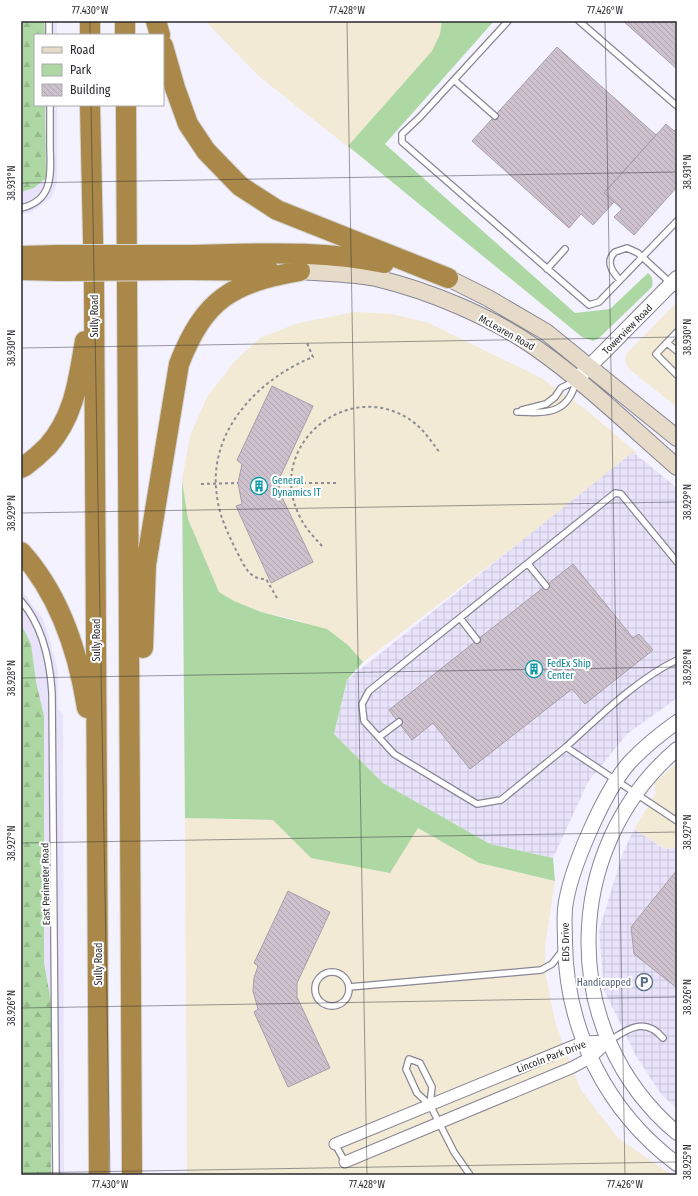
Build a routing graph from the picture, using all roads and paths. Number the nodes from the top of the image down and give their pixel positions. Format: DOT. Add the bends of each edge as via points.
graph roads {
  1 [pos="49,21"];
  2 [pos="90,21"];
  3 [pos="125,21"];
  4 [pos="156,21"];
  5 [pos="508,21"];
  6 [pos="579,21"];
  7 [pos="49,34"];
  8 [pos="90,34"];
  9 [pos="126,34"];
  10 [pos="160,34"];
  11 [pos="164,50"];
  12 [pos="454,80"];
  13 [pos="50,106"];
  14 [pos="90,106"];
  15 [pos="126,106"];
  16 [pos="677,106"];
  17 [pos="495,116"];
  18 [pos="21,208"];
  19 [pos="677,221"];
  20 [pos="565,249"];
  21 [pos="21,256"];
  22 [pos="642,258"];
  23 [pos="187,262"];
  24 [pos="59,263"];
  25 [pos="547,269"];
  26 [pos="21,270"];
  27 [pos="300,271"];
  28 [pos="448,278"];
  29 [pos="620,280"];
  30 [pos="94,283"];
  31 [pos="675,284"];
  32 [pos="677,332"];
  33 [pos="667,342"];
  34 [pos="308,343"];
  35 [pos="677,351"];
  36 [pos="590,366"];
  37 [pos="677,375"];
  38 [pos="577,380"];
  39 [pos="677,438"];
  40 [pos="440,453"];
  41 [pos="21,468"];
  42 [pos="677,468"];
  43 [pos="238,483"];
  44 [pos="279,483"];
  45 [pos="292,483"];
  46 [pos="336,483"];
  47 [pos="201,484"];
  48 [pos="216,484"];
  49 [pos="322,546"];
  50 [pos="21,552"];
  51 [pos="677,562"];
  52 [pos="528,564"];
  53 [pos="546,586"];
  54 [pos="277,598"];
  55 [pos="21,600"];
  56 [pos="460,618"];
  57 [pos="477,640"];
  58 [pos="677,660"];
  59 [pos="399,722"];
  60 [pos="677,722"];
  61 [pos="379,737"];
  62 [pos="566,747"];
  63 [pos="677,749"];
  64 [pos="96,774"];
  65 [pos="617,781"];
  66 [pos="636,794"];
  67 [pos="677,821"];
  68 [pos="130,835"];
  69 [pos="565,947"];
  70 [pos="349,987"];
  71 [pos="662,1038"];
  72 [pos="583,1042"];
  73 [pos="609,1042"];
  74 [pos="590,1058"];
  75 [pos="430,1105"];
  76 [pos="440,1124"];
  77 [pos="677,1133"];
  78 [pos="335,1144"];
  79 [pos="345,1162"];
  80 [pos="677,1164"];
  81 [pos="56,1175"];
  82 [pos="99,1175"];
  83 [pos="132,1175"];
  84 [pos="470,1175"];
  1 -- 7 [label="lane"];
  2 -- 8 [label="highway"];
  3 -- 9 [label="highway"];
  4 -- 10 [label="highway"];
  5 -- 12 [label="lane"];
  6 -- 16 [label="lane"];
  11 -- 28 [label="highway" via="188,124 206,151 240,186 277,210"];
  12 -- 17 [label="lane"];
  12 -- 25 [label="lane" via="402,134 402,142"];
  13 -- 18 [label="lane" via="50,179 38,201"];
  14 -- 30 [label="highway, Sully Road"];
  15 -- 68 [label="highway"];
  19 -- 22 [label="lane"];
  20 -- 25 [label="lane"];
  21 -- 24 [label="highway"];
  22 -- 29 [label="lane"];
  22 -- 29 [label="lane" via="627,248 619,249 613,254 610,261 611,269"];
  22 -- 31 [label="lane"];
  23 -- 24 [label="highway, bridge"];
  23 -- 27 [label="highway"];
  23 -- 28 [label="highway" via="314,254 358,257"];
  24 -- 26 [label="highway"];
  25 -- 29 [label="lane" via="589,305 599,302"];
  27 -- 38 [label="main road, McLearen Road" via="374,278 441,298 536,348"];
  27 -- 68 [label="highway" via="250,282 223,296 202,317 189,339 180,364 146,565 143,616 143,746"];
  28 -- 36 [label="main road, McLearen Road" via="521,316"];
  30 -- 41 [label="highway" via="76,397 64,425 48,446"];
  30 -- 64 [label="highway, Sully Road"];
  31 -- 36 [label="street, Towerview Road"];
  32 -- 33 [label="lane"];
  33 -- 35 [label="lane"];
  33 -- 37 [label="lane" via="656,354"];
  34 -- 48 [label="path" via="313,357 281,373 252,395 231,425 220,448"];
  36 -- 38 [label="street, Towerview Road"];
  36 -- 39 [label="main road, McLearen Road"];
  38 -- 38 [label="lane" via="561,388 546,404 517,412 547,413 559,408 573,395"];
  38 -- 42 [label="main road, McLearen Road"];
  40 -- 45 [label="path" via="419,426 399,413 375,407 351,409 327,417 303,442 295,459"];
  43 -- 48 [label="path"];
  44 -- 45 [label="path"];
  45 -- 46 [label="path"];
  45 -- 49 [label="path" via="300,517"];
  47 -- 48 [label="path"];
  48 -- 54 [label="path" via="221,515 242,562 254,578 266,579"];
  50 -- 64 [label="highway" via="36,569 59,606 74,648 86,700"];
  51 -- 52 [label="lane" via="618,492"];
  52 -- 53 [label="lane"];
  52 -- 56 [label="lane"];
  55 -- 81 [label="lane, East Perimeter Road" via="42,640 51,673"];
  56 -- 57 [label="lane"];
  56 -- 61 [label="lane" via="364,696 364,721"];
  58 -- 62 [label="lane" via="658,670"];
  59 -- 61 [label="lane"];
  60 -- 65 [label="street, EDS Drive" via="628,764"];
  61 -- 62 [label="lane" via="394,754 477,804 501,800"];
  62 -- 65 [label="lane"];
  63 -- 66 [label="street" via="651,774"];
  64 -- 82 [label="highway, Sully Road"];
  65 -- 66 [label="lane"];
  65 -- 69 [label="street, EDS Drive" via="597,815 574,872 565,909"];
  66 -- 67 [label="lane"];
  66 -- 73 [label="street" via="609,838 598,867 589,919 592,984"];
  68 -- 83 [label="highway"];
  69 -- 70 [label="lane" via="549,967 531,971"];
  69 -- 72 [label="street, EDS Drive" via="568,985"];
  70 -- 70 [label="lane" via="345,978 334,972 326,974 317,983 316,995 322,1003 334,1006 345,1001 349,995"];
  71 -- 73 [label="lane" via="654,1028 643,1026"];
  72 -- 73 [label="street, Lincoln Park Drive"];
  72 -- 74 [label="street, EDS Drive"];
  72 -- 75 [label="street, Lincoln Park Drive"];
  73 -- 74 [label="street, Lincoln Park Drive"];
  73 -- 77 [label="street" via="632,1084 650,1108"];
  74 -- 76 [label="street, Lincoln Park Drive"];
  74 -- 80 [label="street, EDS Drive" via="606,1087 636,1127"];
  75 -- 75 [label="lane" via="432,1087 420,1063 409,1059 406,1069 417,1093"];
  75 -- 76 [label="lane"];
  75 -- 78 [label="street, Lincoln Park Drive"];
  76 -- 79 [label="street, Lincoln Park Drive"];
  76 -- 84 [label="lane" via="454,1152"];
  78 -- 79 [label="lane"];
}
